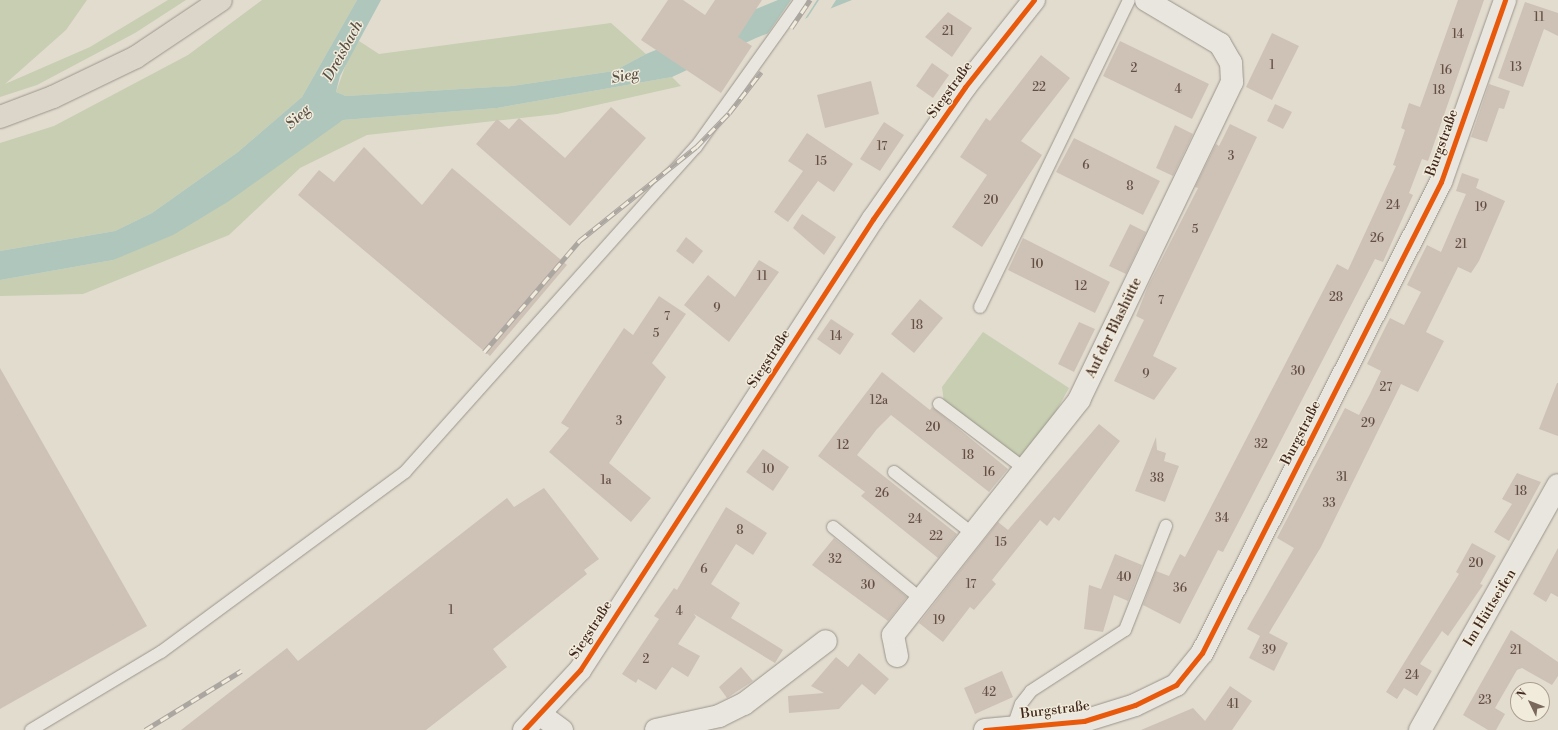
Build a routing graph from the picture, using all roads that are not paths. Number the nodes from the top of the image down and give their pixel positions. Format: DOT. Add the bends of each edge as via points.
graph roads {
  1 [pos="221,0"];
  2 [pos="800,0"];
  3 [pos="1034,0"];
  4 [pos="1129,0"];
  5 [pos="1146,0"];
  6 [pos="1505,0"];
  7 [pos="0,117"];
  8 [pos="980,307"];
  9 [pos="939,404"];
  10 [pos="1025,469"];
  11 [pos="894,472"];
  12 [pos="1558,485"];
  13 [pos="1166,526"];
  14 [pos="833,527"];
  15 [pos="973,534"];
  16 [pos="921,599"];
  17 [pos="826,641"];
  18 [pos="898,656"];
  19 [pos="541,715"];
  20 [pos="1013,727"];
  21 [pos="31,730"];
  22 [pos="524,730"];
  23 [pos="562,730"];
  24 [pos="656,730"];
  25 [pos="985,730"];
  26 [pos="1420,730"];
  1 -- 7 [label="main road" via="136,57 53,97"];
  2 -- 21 [label="lane" via="696,147 405,472 161,652"];
  3 -- 19 [label="street, Siegstraße" via="965,87 873,220 580,670"];
  4 -- 8 [label="lane"];
  5 -- 10 [label="street, Auf der Blashütte" via="1220,44 1231,63 1232,82 1079,400"];
  6 -- 20 [label="street, Burgstraße" via="1441,182 1202,652 1176,685 1135,705 1084,721"];
  9 -- 10 [label="lane"];
  10 -- 15 [label="street, Auf der Blashütte"];
  11 -- 15 [label="lane"];
  12 -- 26 [label="street, Im Hüttseifen"];
  13 -- 20 [label="lane" via="1125,630 1031,691 1021,704"];
  14 -- 16 [label="lane"];
  15 -- 16 [label="street, Auf der Blashütte"];
  16 -- 18 [label="street, Auf der Blashütte" via="893,635"];
  17 -- 24 [label="street" via="744,704 720,716"];
  19 -- 22 [label="street, Siegstraße"];
  19 -- 23 [label="street"];
  20 -- 25 [label="street, Burgstraße"];
}
